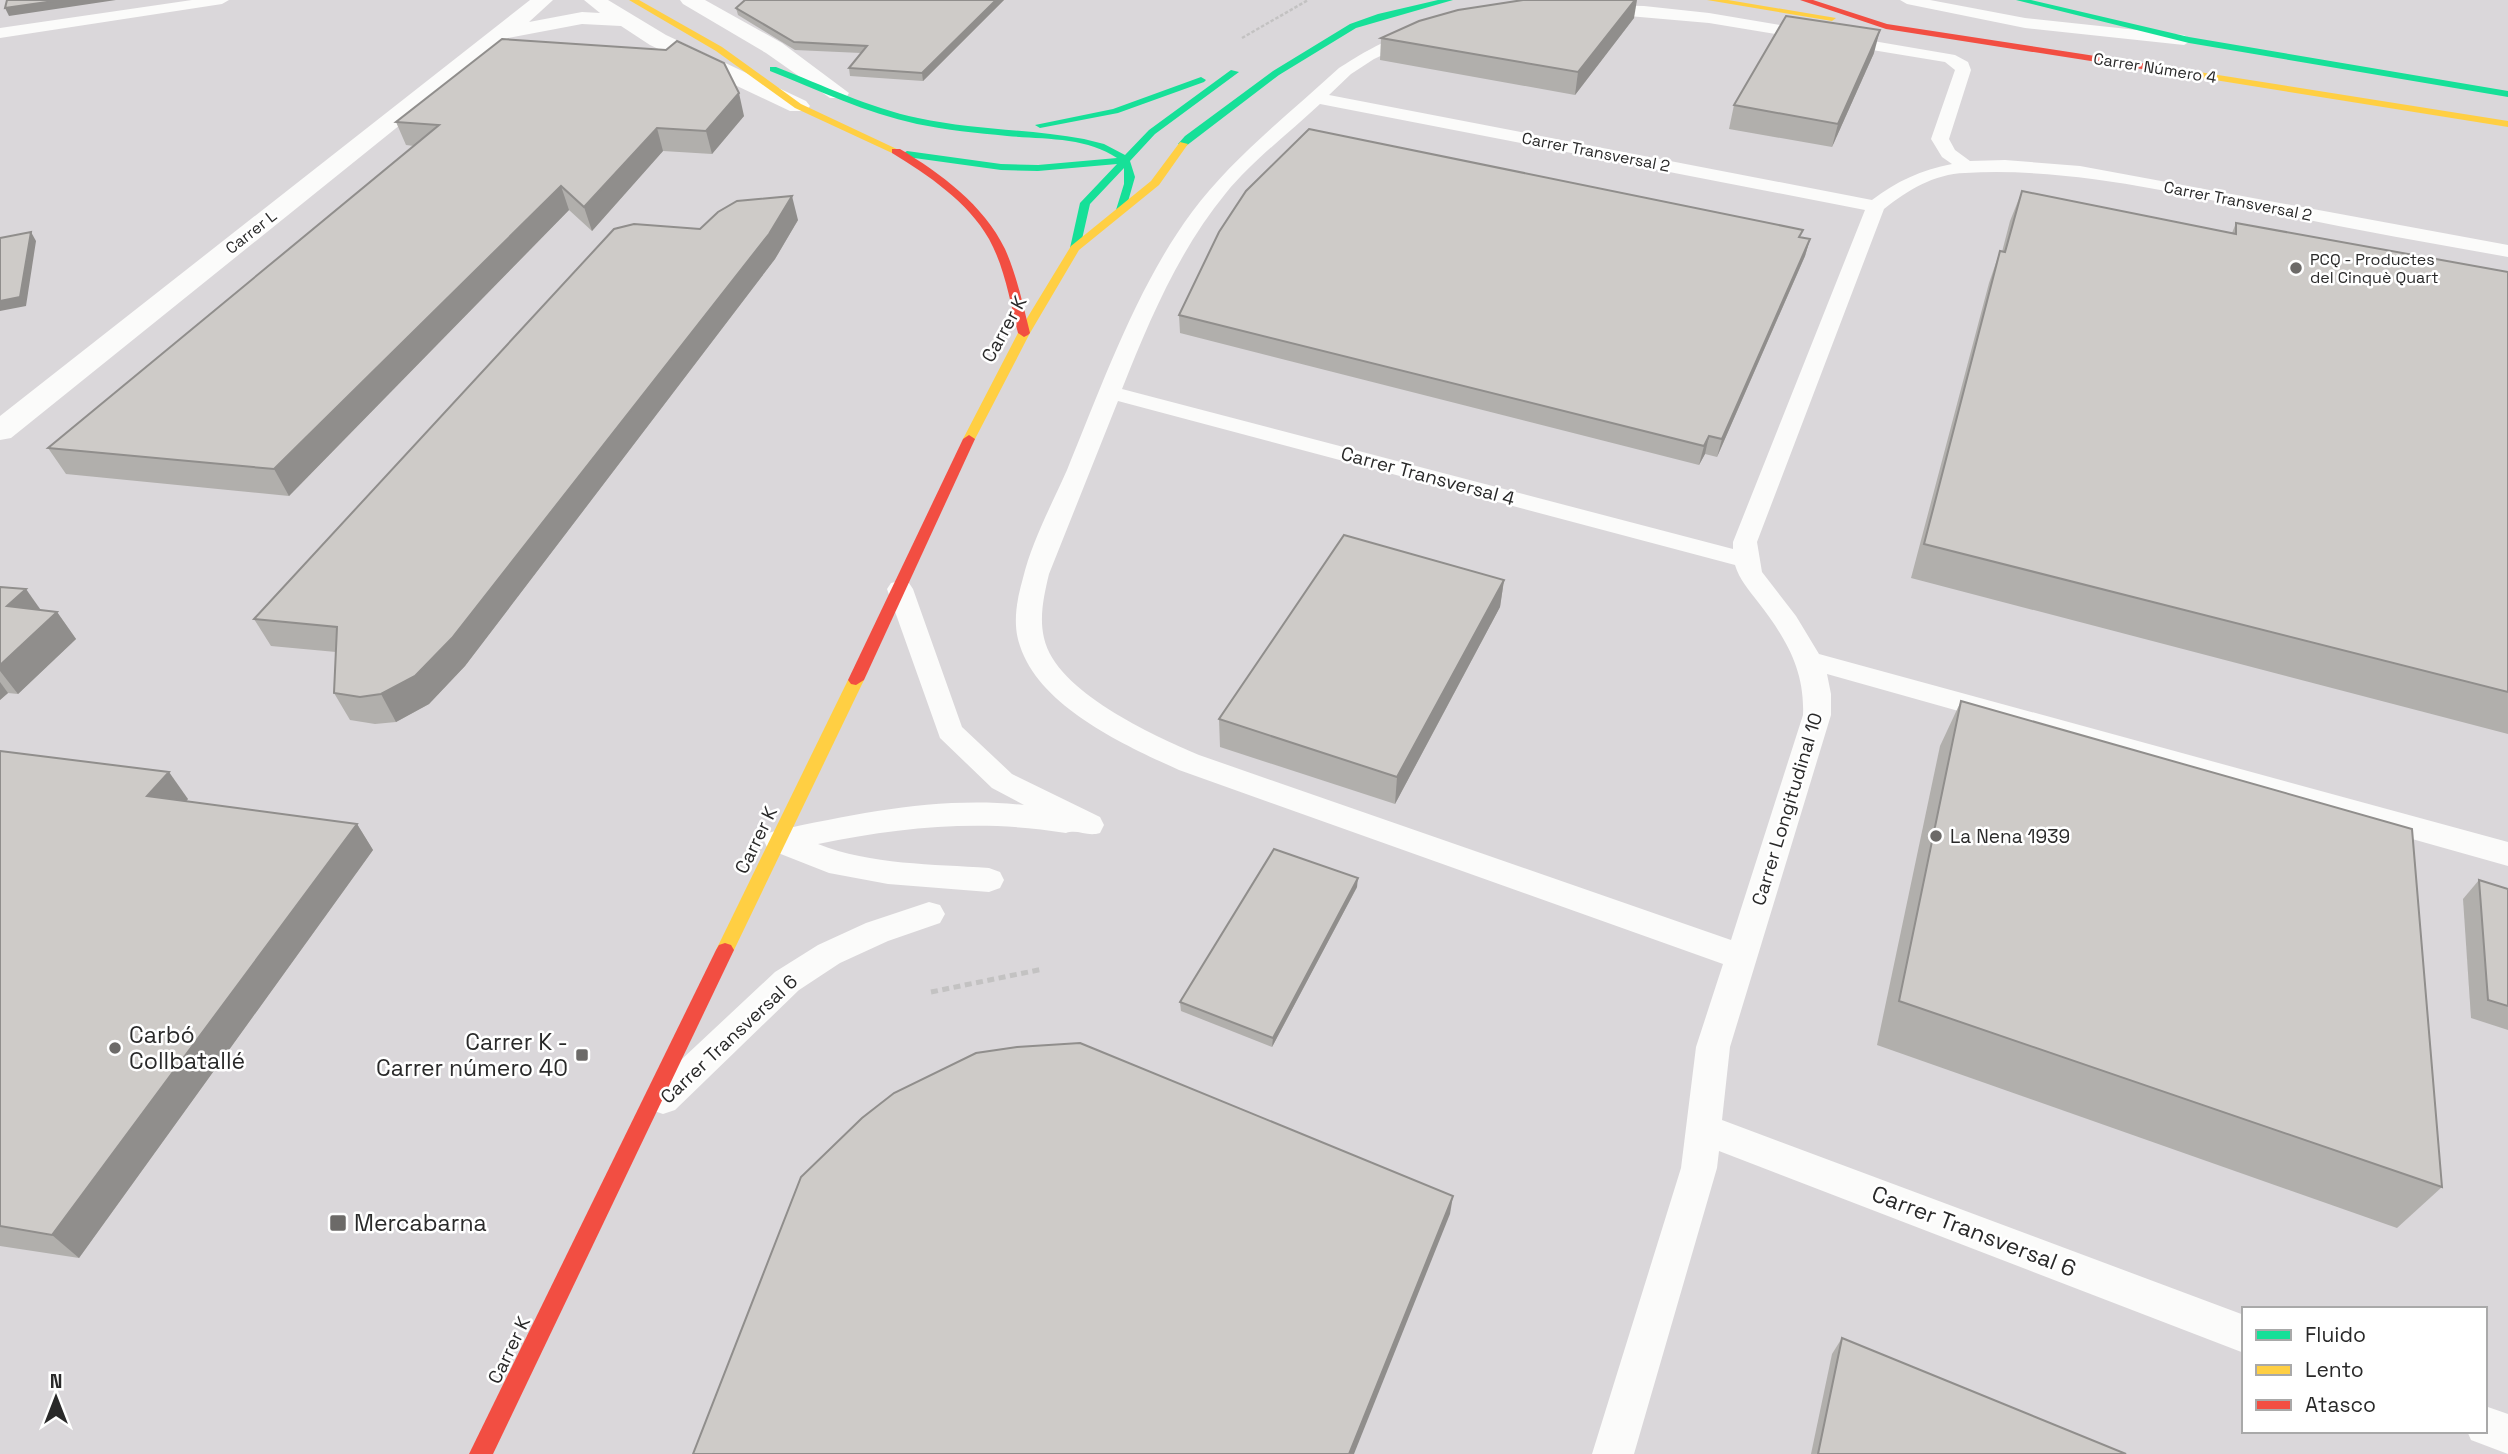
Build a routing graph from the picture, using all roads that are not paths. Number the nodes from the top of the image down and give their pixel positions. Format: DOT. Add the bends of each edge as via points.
graph roads {
  1 [pos="222,0"];
  2 [pos="543,0"];
  3 [pos="594,0"];
  4 [pos="690,0"];
  5 [pos="1448,0"];
  6 [pos="1711,0"];
  7 [pos="1804,0"];
  8 [pos="1907,0"];
  9 [pos="2020,0"];
  10 [pos="633,9"];
  11 [pos="1584,10"];
  12 [pos="1886,26"];
  13 [pos="1426,32"];
  14 [pos="0,33"];
  15 [pos="502,33"];
  16 [pos="2189,40"];
  17 [pos="719,49"];
  18 [pos="838,93"];
  19 [pos="2508,94"];
  20 [pos="1316,98"];
  21 [pos="798,106"];
  22 [pos="2508,124"];
  23 [pos="954,128"];
  24 [pos="1188,138"];
  25 [pos="898,152"];
  26 [pos="1125,160"];
  27 [pos="1968,168"];
  28 [pos="1876,206"];
  29 [pos="1121,210"];
  30 [pos="1075,248"];
  31 [pos="2508,251"];
  32 [pos="1024,333"];
  33 [pos="1110,393"];
  34 [pos="0,431"];
  35 [pos="1746,560"];
  36 [pos="900,589"];
  37 [pos="1809,660"];
  38 [pos="779,841"];
  39 [pos="2508,854"];
  40 [pos="989,880"];
  41 [pos="929,914"];
  42 [pos="1742,957"];
  43 [pos="646,1115"];
  44 [pos="1704,1129"];
  45 [pos="2242,1333"];
  46 [pos="2487,1427"];
  47 [pos="2508,1434"];
  48 [pos="481,1454"];
  49 [pos="1613,1454"];
  1 -- 14 [label="lane"];
  2 -- 15 [label="street, Carrer L"];
  3 -- 10 [label="street"];
  4 -- 18 [label="street" via="774,48"];
  5 -- 24 [label="main road, Carrer K" via="1353,26 1276,73"];
  6 -- 12 [label="main road"];
  7 -- 12 [label="main road, Carrer Número 4"];
  8 -- 16 [label="lane" via="2025,23"];
  9 -- 16 [label="main road, Carrer Número 4"];
  10 -- 15 [label="street, Carrer L"];
  10 -- 17 [label="main road"];
  10 -- 21 [label="street" via="658,40"];
  11 -- 27 [label="lane" via="1679,14 1949,58 1963,70 1940,139 1948,153"];
  12 -- 22 [label="main road, Carrer Número 4"];
  13 -- 20 [label="lane" via="1368,56"];
  15 -- 34 [label="street, Carrer L"];
  16 -- 19 [label="main road, Carrer Número 4"];
  17 -- 18 [label="main road"];
  17 -- 21 [label="main road"];
  18 -- 23 [label="main road" via="892,115"];
  20 -- 28 [label="lane, Carrer Transversal 2"];
  20 -- 33 [label="lane" via="1221,187 1198,217 1160,281"];
  21 -- 25 [label="main road"];
  23 -- 26 [label="main road" via="1060,138 1092,145"];
  23 -- 26 [label="main road, Carrer K" via="1026,127 1085,118 1135,105 1248,62 1183,107"];
  24 -- 26 [label="main road"];
  24 -- 29 [label="main road, Carrer K" via="1155,183"];
  25 -- 26 [label="main road" via="1001,167"];
  25 -- 32 [label="main road" via="964,202 995,239"];
  26 -- 29 [label="main road" via="1130,172"];
  26 -- 30 [label="main road, Carrer K" via="1085,203"];
  27 -- 28 [label="lane" via="1914,181"];
  27 -- 31 [label="lane, Carrer Transversal 2" via="2016,164 2064,168"];
  28 -- 35 [label="lane" via="1751,522"];
  29 -- 30 [label="main road, Carrer K"];
  30 -- 32 [label="main road, Carrer K"];
  32 -- 36 [label="main road, Carrer K" via="976,424"];
  33 -- 35 [label="lane, Carrer Transversal 4"];
  33 -- 42 [label="lane" via="1035,574 1030,602 1029,629 1037,655 1077,700 1121,729 1206,770"];
  35 -- 37 [label="lane, Carrer Longitudinal 10" via="1750,573 1788,622"];
  36 -- 38 [label="main road, Carrer K"];
  36 -- 38 [label="lane" via="950,730 1002,781 1089,825 974,813 877,822"];
  37 -- 39 [label="lane"];
  37 -- 42 [label="lane, Carrer Longitudinal 10" via="1819,697 1816,715"];
  38 -- 40 [label="lane" via="829,861 888,872"];
  38 -- 43 [label="main road, Carrer K"];
  41 -- 43 [label="lane, Carrer Transversal 6" via="829,954 787,981"];
  42 -- 44 [label="lane, Carrer Longitudinal 10" via="1713,1047"];
  43 -- 48 [label="main road, Carrer K"];
  44 -- 45 [label="lane, Carrer Transversal 6"];
  44 -- 49 [label="lane, Carrer Longitudinal 10" via="1699,1168"];
  46 -- 47 [label="lane"];
}
